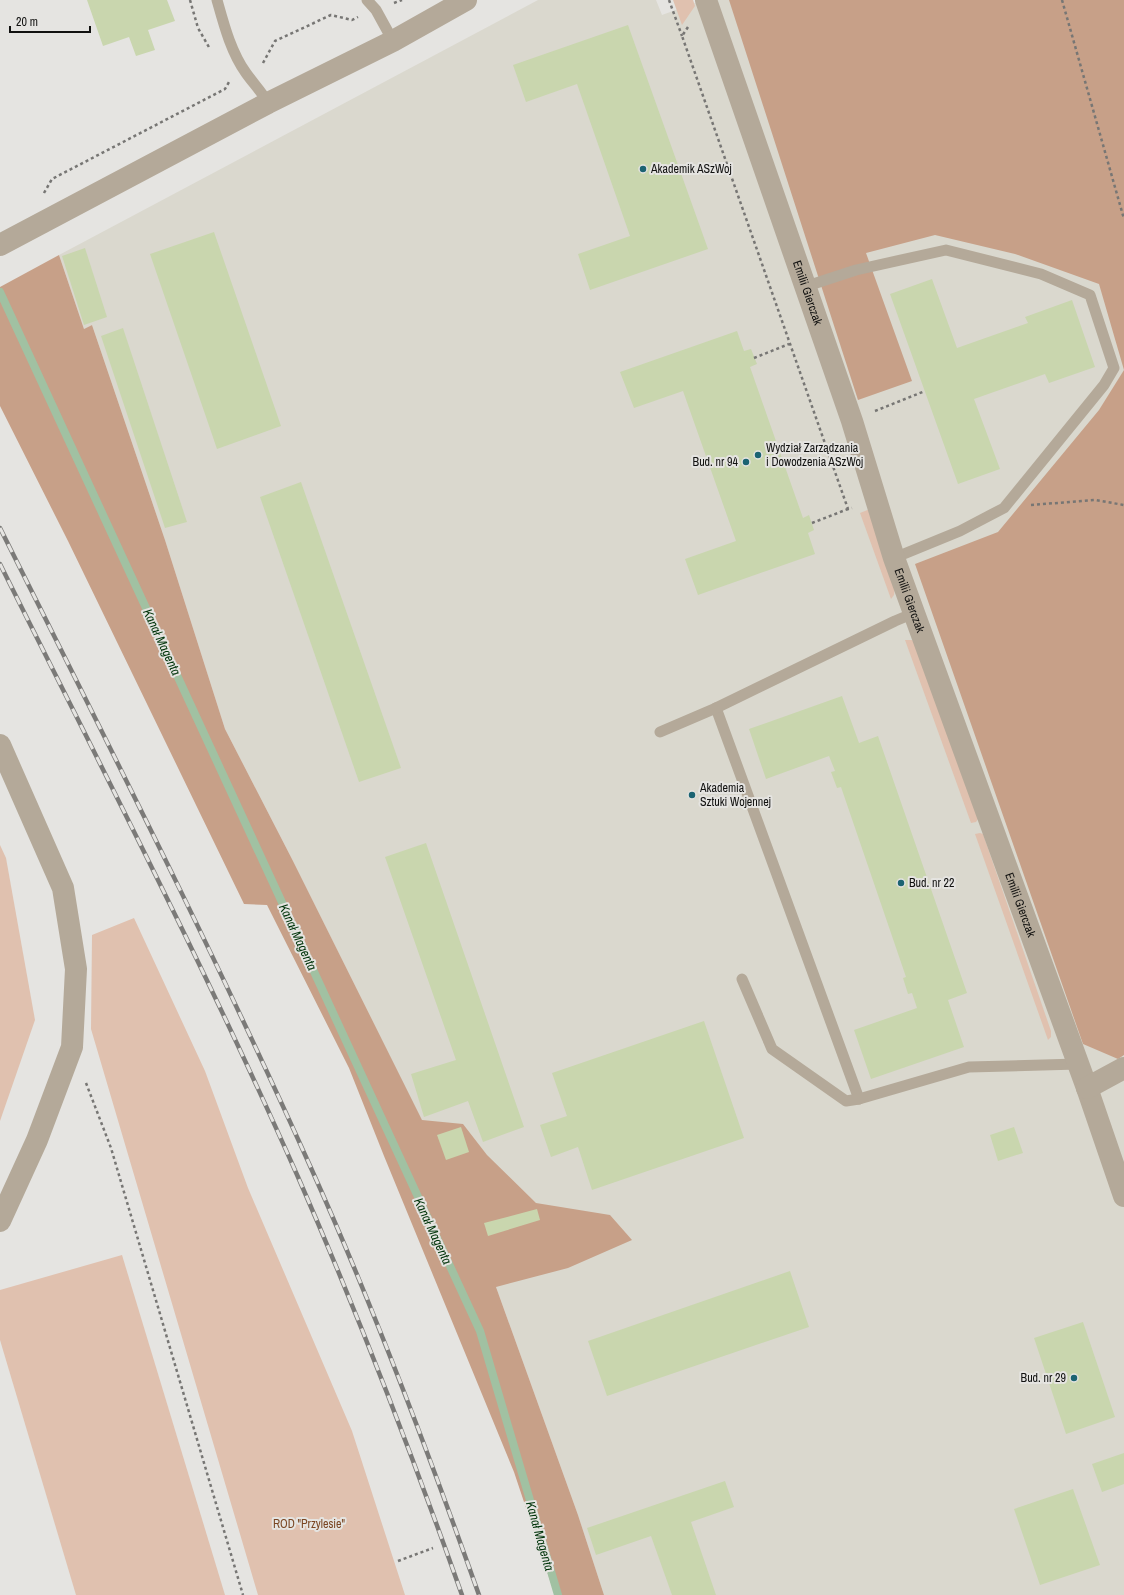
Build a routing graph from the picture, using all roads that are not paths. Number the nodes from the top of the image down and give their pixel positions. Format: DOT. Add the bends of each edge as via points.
graph roads {
  1 [pos="216,0"];
  2 [pos="367,0"];
  3 [pos="466,0"];
  4 [pos="706,0"];
  5 [pos="393,41"];
  6 [pos="268,103"];
  7 [pos="0,245"];
  8 [pos="804,287"];
  9 [pos="894,558"];
  10 [pos="914,613"];
  11 [pos="716,708"];
  12 [pos="660,732"];
  13 [pos="0,745"];
  14 [pos="742,978"];
  15 [pos="1078,1064"];
  16 [pos="1124,1068"];
  17 [pos="1087,1088"];
  18 [pos="859,1099"];
  19 [pos="1124,1196"];
  20 [pos="0,1221"];
  1 -- 6 [label="lane" via="225,29 246,73"];
  2 -- 5 [label="lane" via="376,10"];
  3 -- 5 [label="street"];
  4 -- 8 [label="street, Emilii Gierczak"];
  5 -- 6 [label="street"];
  6 -- 7 [label="street"];
  8 -- 9 [label="street, Emilii Gierczak" via="852,421"];
  8 -- 9 [label="lane" via="856,270 946,250 1041,274 1090,294 1114,368 1104,385 1004,508 960,531"];
  9 -- 10 [label="street, Emilii Gierczak"];
  10 -- 11 [label="lane"];
  10 -- 15 [label="street, Emilii Gierczak"];
  11 -- 12 [label="lane"];
  11 -- 18 [label="lane"];
  13 -- 20 [label="street" via="63,888 76,969 72,1047 37,1140"];
  14 -- 18 [label="lane" via="772,1049 846,1101"];
  15 -- 17 [label="street, Emilii Gierczak"];
  15 -- 18 [label="lane" via="969,1067"];
  16 -- 17 [label="street"];
  17 -- 19 [label="street, Emilii Gierczak"];
}
